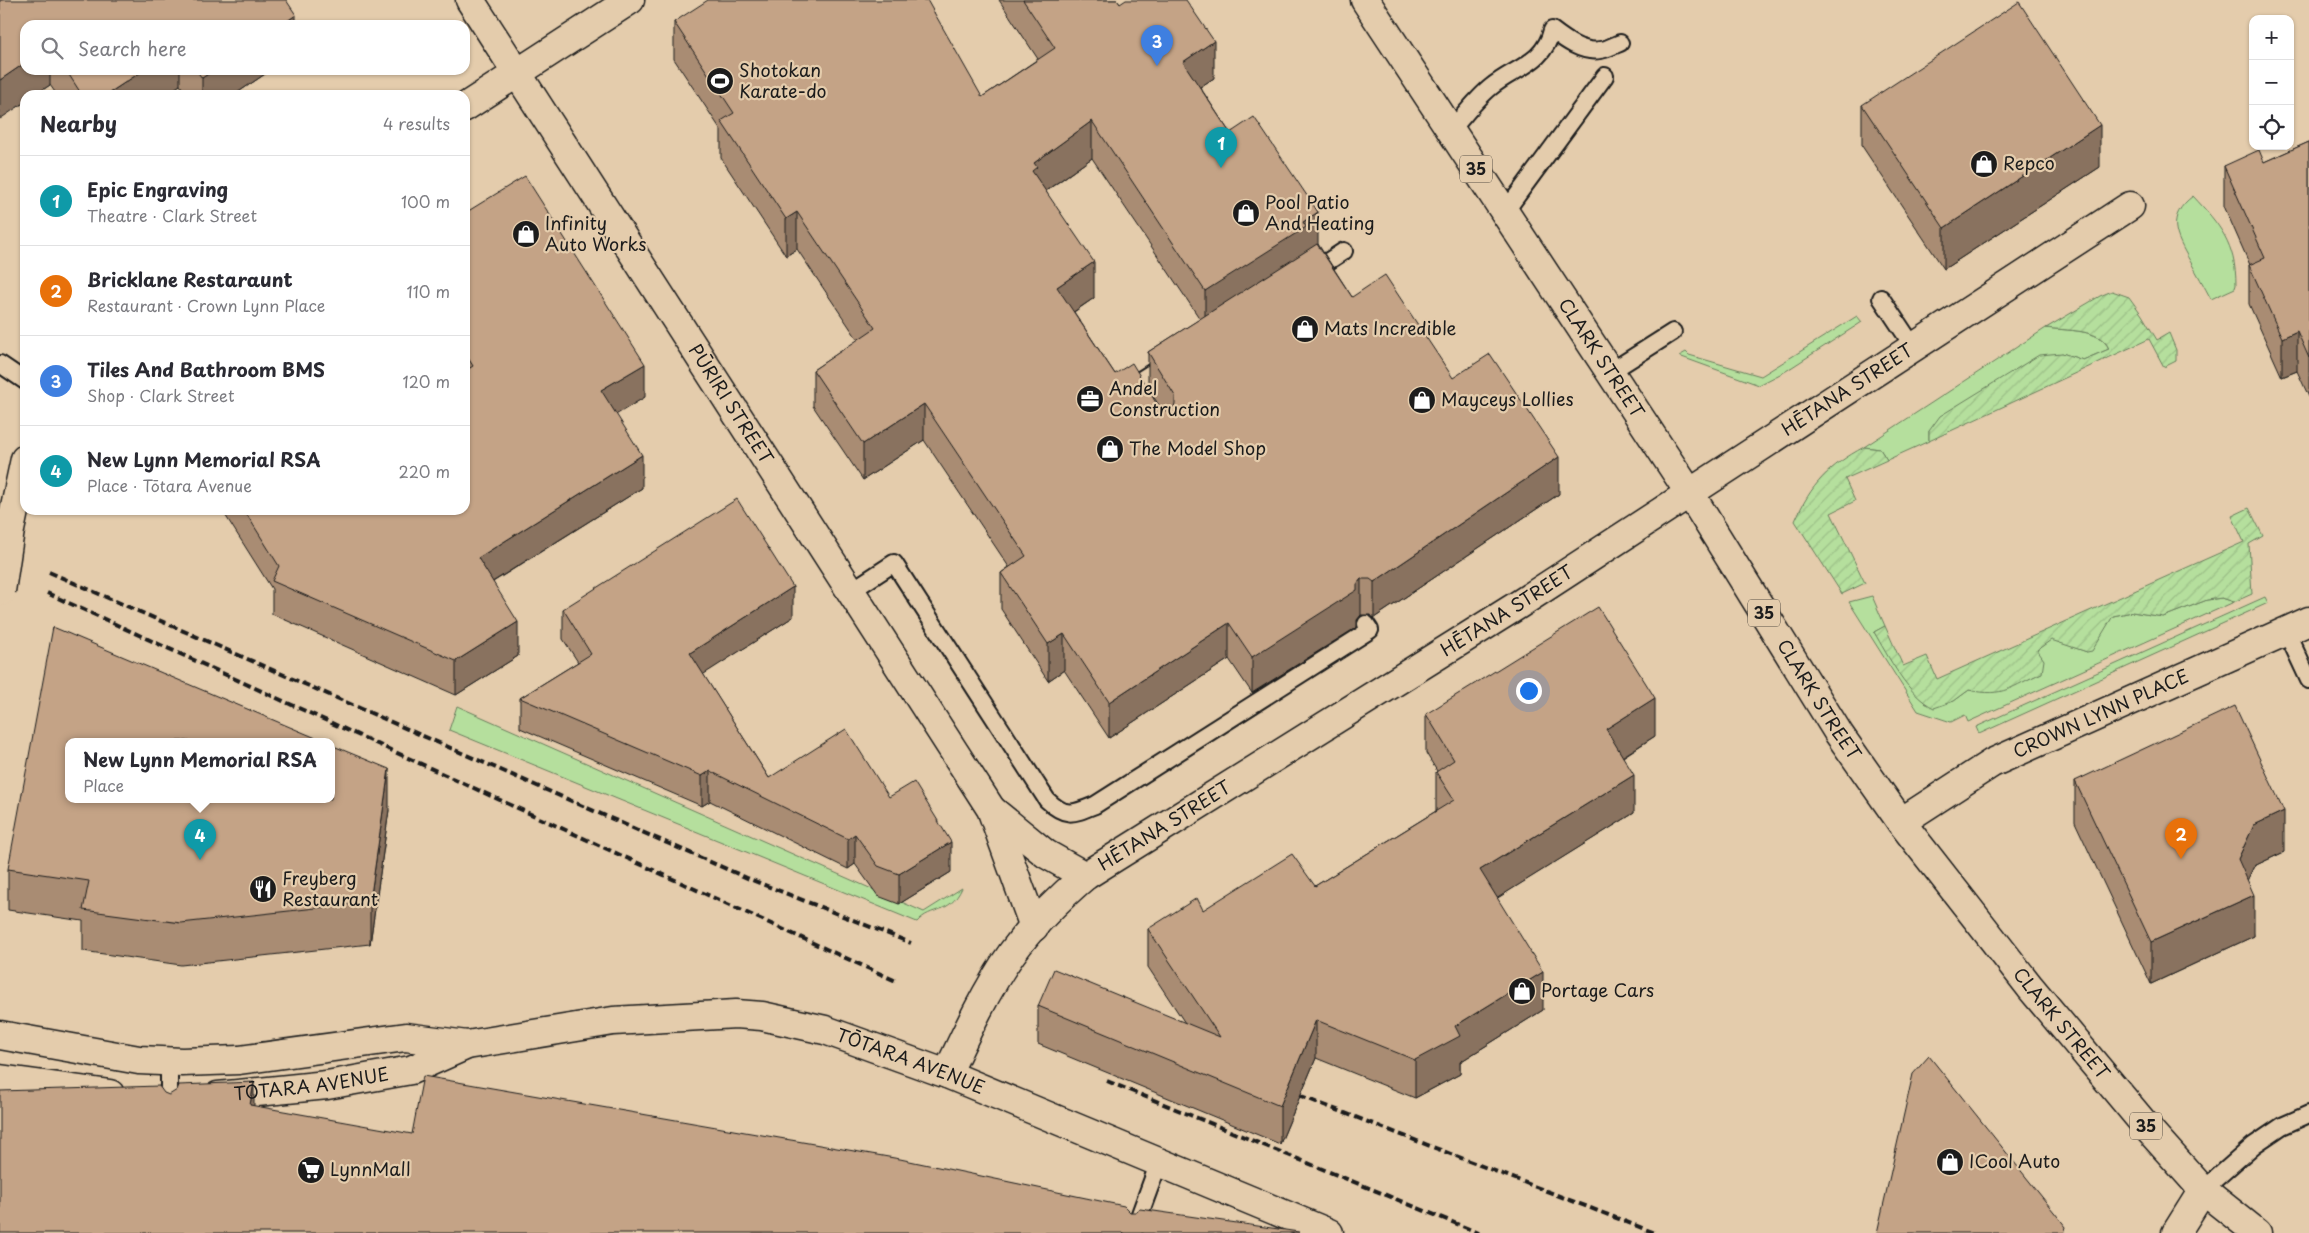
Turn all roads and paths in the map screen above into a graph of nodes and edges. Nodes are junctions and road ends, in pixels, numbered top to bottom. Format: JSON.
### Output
{"nodes":[{"id":1,"x":470,"y":0,"type":"edge"},
{"id":2,"x":630,"y":0,"type":"edge"},
{"id":3,"x":1365,"y":0,"type":"edge"},
{"id":4,"x":1620,"y":43,"type":"dead end"},
{"id":5,"x":519,"y":73,"type":"junction"},
{"id":6,"x":1605,"y":76,"type":"dead end"},
{"id":7,"x":470,"y":104,"type":"edge"},
{"id":8,"x":1451,"y":130,"type":"junction"},
{"id":9,"x":2130,"y":206,"type":"dead end"},
{"id":10,"x":1504,"y":212,"type":"junction"},
{"id":11,"x":1344,"y":251,"type":"dead end"},
{"id":12,"x":1293,"y":283,"type":"edge"},
{"id":13,"x":1881,"y":298,"type":"dead end"},
{"id":14,"x":1673,"y":332,"type":"dead end"},
{"id":15,"x":1913,"y":346,"type":"junction"},
{"id":16,"x":1184,"y":352,"type":"edge"},
{"id":17,"x":0,"y":364,"type":"edge"},
{"id":18,"x":1610,"y":372,"type":"junction"},
{"id":19,"x":20,"y":378,"type":"edge"},
{"id":20,"x":1148,"y":407,"type":"edge"},
{"id":21,"x":20,"y":483,"type":"edge"},
{"id":22,"x":1689,"y":492,"type":"junction"},
{"id":23,"x":1,"y":591,"type":"edge"},
{"id":24,"x":851,"y":591,"type":"junction"},
{"id":25,"x":0,"y":595,"type":"edge"},
{"id":26,"x":1366,"y":624,"type":"dead end"},
{"id":27,"x":2297,"y":626,"type":"edge"},
{"id":28,"x":2309,"y":680,"type":"edge"},
{"id":29,"x":991,"y":809,"type":"junction"},
{"id":30,"x":1901,"y":822,"type":"junction"},
{"id":31,"x":1085,"y":876,"type":"junction"},
{"id":32,"x":1034,"y":927,"type":"junction"},
{"id":33,"x":0,"y":1034,"type":"edge"},
{"id":34,"x":467,"y":1045,"type":"junction"},
{"id":35,"x":169,"y":1061,"type":"junction"},
{"id":36,"x":947,"y":1074,"type":"junction"},
{"id":37,"x":0,"y":1080,"type":"edge"},
{"id":38,"x":154,"y":1102,"type":"junction"},
{"id":39,"x":2304,"y":1117,"type":"edge"},
{"id":40,"x":1159,"y":1162,"type":"junction"},
{"id":41,"x":2203,"y":1190,"type":"junction"},
{"id":42,"x":1133,"y":1233,"type":"edge"},
{"id":43,"x":1329,"y":1233,"type":"edge"},
{"id":44,"x":2176,"y":1233,"type":"edge"},
{"id":45,"x":2228,"y":1233,"type":"edge"},
{"id":46,"x":2257,"y":1233,"type":"edge"}],
"edges":[{"from":1,"to":5,"type":"street","name":"PŪRIRI STREET"},
{"from":2,"to":5,"type":"street"},
{"from":3,"to":8,"type":"street","name":"CLARK STREET","number":"35"},
{"from":4,"to":8,"type":"lane"},
{"from":5,"to":7,"type":"street"},
{"from":5,"to":24,"type":"street","name":"PŪRIRI STREET"},
{"from":6,"to":10,"type":"lane"},
{"from":8,"to":10,"type":"street","name":"CLARK STREET","number":"35"},
{"from":9,"to":15,"type":"street","name":"HĒTANA STREET"},
{"from":10,"to":18,"type":"street","name":"CLARK STREET","number":"35"},
{"from":11,"to":12,"type":"lane"},
{"from":13,"to":15,"type":"lane"},
{"from":14,"to":18,"type":"lane"},
{"from":15,"to":22,"type":"street","name":"HĒTANA STREET"},
{"from":16,"to":20,"type":"lane"},
{"from":17,"to":19,"type":"lane"},
{"from":18,"to":22,"type":"street","name":"CLARK STREET","number":"35"},
{"from":21,"to":23,"type":"street","bridge":true},
{"from":22,"to":30,"type":"street","name":"CLARK STREET","number":"35"},
{"from":22,"to":31,"type":"street","name":"HĒTANA STREET"},
{"from":23,"to":25,"type":"street"},
{"from":24,"to":26,"type":"lane"},
{"from":24,"to":29,"type":"street","name":"PŪRIRI STREET"},
{"from":27,"to":28,"type":"lane"},
{"from":27,"to":30,"type":"street","name":"CROWN LYNN PLACE"},
{"from":29,"to":31,"type":"street","name":"PŪRIRI STREET"},
{"from":29,"to":32,"type":"street","name":"PŪRIRI STREET"},
{"from":30,"to":41,"type":"street","name":"CLARK STREET","number":"35"},
{"from":31,"to":32,"type":"street","name":"HĒTANA STREET"},
{"from":32,"to":36,"type":"street","name":"HĒTANA STREET"},
{"from":33,"to":35,"type":"street","name":"TŌTARA AVENUE"},
{"from":34,"to":35,"type":"street","name":"TŌTARA AVENUE"},
{"from":34,"to":36,"type":"street","name":"TŌTARA AVENUE"},
{"from":34,"to":38,"type":"street","name":"TŌTARA AVENUE"},
{"from":35,"to":38,"type":"lane"},
{"from":36,"to":40,"type":"street","name":"TŌTARA AVENUE"},
{"from":37,"to":38,"type":"street","name":"TŌTARA AVENUE"},
{"from":39,"to":41,"type":"lane"},
{"from":40,"to":42,"type":"lane"},
{"from":40,"to":43,"type":"street","name":"TŌTARA AVENUE"},
{"from":41,"to":44,"type":"street"},
{"from":41,"to":45,"type":"street","name":"CLARK STREET","number":"35"},
{"from":41,"to":46,"type":"street","name":"CLARK STREET","number":"35"}]}
